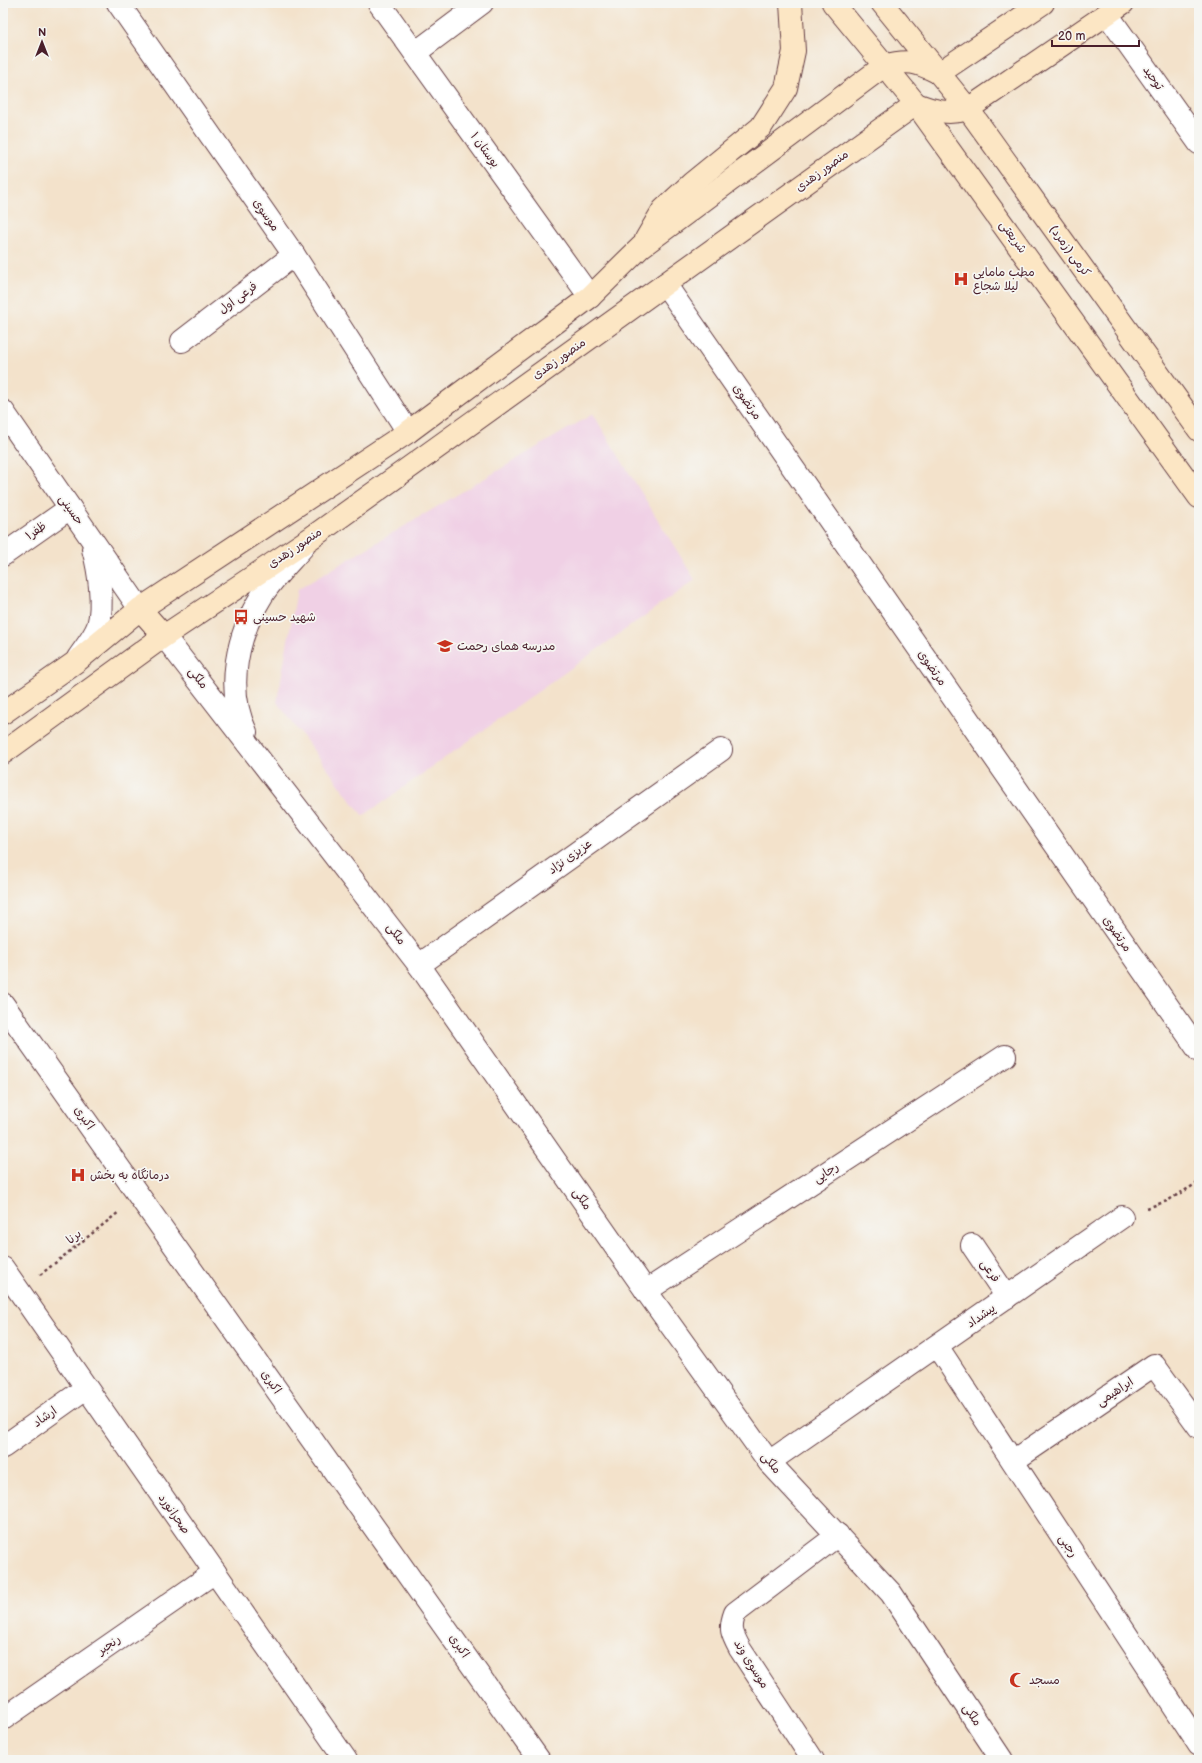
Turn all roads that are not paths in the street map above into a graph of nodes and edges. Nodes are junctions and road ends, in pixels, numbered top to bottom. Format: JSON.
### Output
{"nodes":[{"id":1,"x":118,"y":3,"type":"edge"},
{"id":2,"x":379,"y":3,"type":"edge"},
{"id":3,"x":482,"y":3,"type":"edge"},
{"id":4,"x":791,"y":3,"type":"edge"},
{"id":5,"x":833,"y":3,"type":"edge"},
{"id":6,"x":882,"y":3,"type":"edge"},
{"id":7,"x":1043,"y":3,"type":"edge"},
{"id":8,"x":1115,"y":8,"type":"edge"},
{"id":9,"x":415,"y":52,"type":"junction"},
{"id":10,"x":884,"y":66,"type":"junction"},
{"id":11,"x":938,"y":73,"type":"junction"},
{"id":12,"x":916,"y":104,"type":"junction"},
{"id":13,"x":968,"y":109,"type":"junction"},
{"id":14,"x":1199,"y":143,"type":"edge"},
{"id":15,"x":641,"y":247,"type":"junction"},
{"id":16,"x":294,"y":255,"type":"junction"},
{"id":17,"x":665,"y":284,"type":"junction"},
{"id":18,"x":590,"y":296,"type":"junction"},
{"id":19,"x":182,"y":340,"type":"dead end"},
{"id":20,"x":5,"y":419,"type":"edge"},
{"id":21,"x":1199,"y":430,"type":"edge"},
{"id":22,"x":408,"y":432,"type":"junction"},
{"id":23,"x":1199,"y":497,"type":"edge"},
{"id":24,"x":70,"y":508,"type":"junction"},
{"id":25,"x":88,"y":535,"type":"junction"},
{"id":26,"x":311,"y":538,"type":"junction"},
{"id":27,"x":3,"y":555,"type":"edge"},
{"id":28,"x":140,"y":609,"type":"junction"},
{"id":29,"x":164,"y":636,"type":"junction"},
{"id":30,"x":77,"y":661,"type":"junction"},
{"id":31,"x":3,"y":713,"type":"edge"},
{"id":32,"x":721,"y":750,"type":"dead end"},
{"id":33,"x":3,"y":753,"type":"edge"},
{"id":34,"x":257,"y":753,"type":"junction"},
{"id":35,"x":419,"y":965,"type":"junction"},
{"id":36,"x":3,"y":1004,"type":"edge"},
{"id":37,"x":1199,"y":1051,"type":"edge"},
{"id":38,"x":1005,"y":1056,"type":"dead end"},
{"id":39,"x":1122,"y":1218,"type":"road end"},
{"id":40,"x":972,"y":1244,"type":"dead end"},
{"id":41,"x":3,"y":1268,"type":"edge"},
{"id":42,"x":646,"y":1291,"type":"junction"},
{"id":43,"x":1008,"y":1297,"type":"junction"},
{"id":44,"x":937,"y":1346,"type":"junction"},
{"id":45,"x":86,"y":1388,"type":"junction"},
{"id":46,"x":1199,"y":1427,"type":"edge"},
{"id":47,"x":3,"y":1447,"type":"edge"},
{"id":48,"x":769,"y":1462,"type":"junction"},
{"id":49,"x":1013,"y":1462,"type":"junction"},
{"id":50,"x":838,"y":1535,"type":"junction"},
{"id":51,"x":215,"y":1572,"type":"junction"},
{"id":52,"x":3,"y":1719,"type":"edge"},
{"id":53,"x":1199,"y":1745,"type":"edge"},
{"id":54,"x":346,"y":1760,"type":"edge"},
{"id":55,"x":540,"y":1760,"type":"edge"},
{"id":56,"x":813,"y":1760,"type":"edge"},
{"id":57,"x":1002,"y":1760,"type":"edge"}],
"edges":[{"from":1,"to":16,"type":"street","name":"موسوی"},
{"from":2,"to":9,"type":"street","name":"بوستان ۱"},
{"from":3,"to":9,"type":"street"},
{"from":4,"to":15,"type":"main road"},
{"from":5,"to":10,"type":"main road","name":"شریعتی"},
{"from":6,"to":11,"type":"main road"},
{"from":7,"to":11,"type":"main road"},
{"from":8,"to":13,"type":"main road"},
{"from":8,"to":14,"type":"street","name":"توحید"},
{"from":9,"to":18,"type":"street","name":"بوستان ۱"},
{"from":10,"to":11,"type":"main road"},
{"from":10,"to":12,"type":"main road","name":"شریعتی"},
{"from":10,"to":15,"type":"main road"},
{"from":11,"to":13,"type":"main road","name":"کرمی (زمرد)"},
{"from":12,"to":13,"type":"main road"},
{"from":12,"to":17,"type":"main road","name":"منصور زهدی"},
{"from":12,"to":23,"type":"main road","name":"شریعتی"},
{"from":13,"to":21,"type":"main road","name":"کرمی (زمرد)"},
{"from":15,"to":18,"type":"main road"},
{"from":16,"to":19,"type":"street","name":"فرعی اول"},
{"from":16,"to":22,"type":"street","name":"موسوی"},
{"from":17,"to":26,"type":"main road","name":"منصور زهدی"},
{"from":17,"to":37,"type":"street","name":"مرتضوی"},
{"from":18,"to":22,"type":"main road"},
{"from":20,"to":24,"type":"street","name":"حسینی"},
{"from":22,"to":28,"type":"main road"},
{"from":24,"to":25,"type":"street","name":"حسینی"},
{"from":24,"to":27,"type":"street","name":"ظفر۱"},
{"from":25,"to":28,"type":"street","name":"حسینی"},
{"from":25,"to":30,"type":"street"},
{"from":26,"to":29,"type":"main road","name":"منصور زهدی"},
{"from":26,"to":34,"type":"street"},
{"from":28,"to":29,"type":"main road"},
{"from":28,"to":30,"type":"main road"},
{"from":29,"to":33,"type":"main road","name":"منصور زهدی"},
{"from":29,"to":34,"type":"street","name":"ملکی"},
{"from":30,"to":31,"type":"main road"},
{"from":32,"to":35,"type":"street","name":"عزیزی نژاد"},
{"from":34,"to":35,"type":"street","name":"ملکی"},
{"from":35,"to":42,"type":"street","name":"ملکی"},
{"from":36,"to":55,"type":"street","name":"اکبری"},
{"from":38,"to":42,"type":"street","name":"رجایی"},
{"from":39,"to":43,"type":"street","name":"پیشداد"},
{"from":40,"to":43,"type":"street","name":"فرعی"},
{"from":41,"to":45,"type":"street","name":"صحرانورد"},
{"from":42,"to":48,"type":"street","name":"ملکی"},
{"from":43,"to":44,"type":"street","name":"پیشداد"},
{"from":44,"to":48,"type":"street","name":"پیشداد"},
{"from":44,"to":49,"type":"street","name":"رجبی"},
{"from":45,"to":47,"type":"street","name":"ارشاد"},
{"from":45,"to":51,"type":"street","name":"صحرانورد"},
{"from":46,"to":49,"type":"street","name":"ابراهیمی"},
{"from":48,"to":50,"type":"street","name":"ملکی"},
{"from":49,"to":53,"type":"street","name":"رجبی"},
{"from":50,"to":56,"type":"street","name":"موسوی وند"},
{"from":50,"to":57,"type":"street","name":"ملکی"},
{"from":51,"to":52,"type":"street","name":"رنجبر"},
{"from":51,"to":54,"type":"street","name":"صحرانورد"}]}
